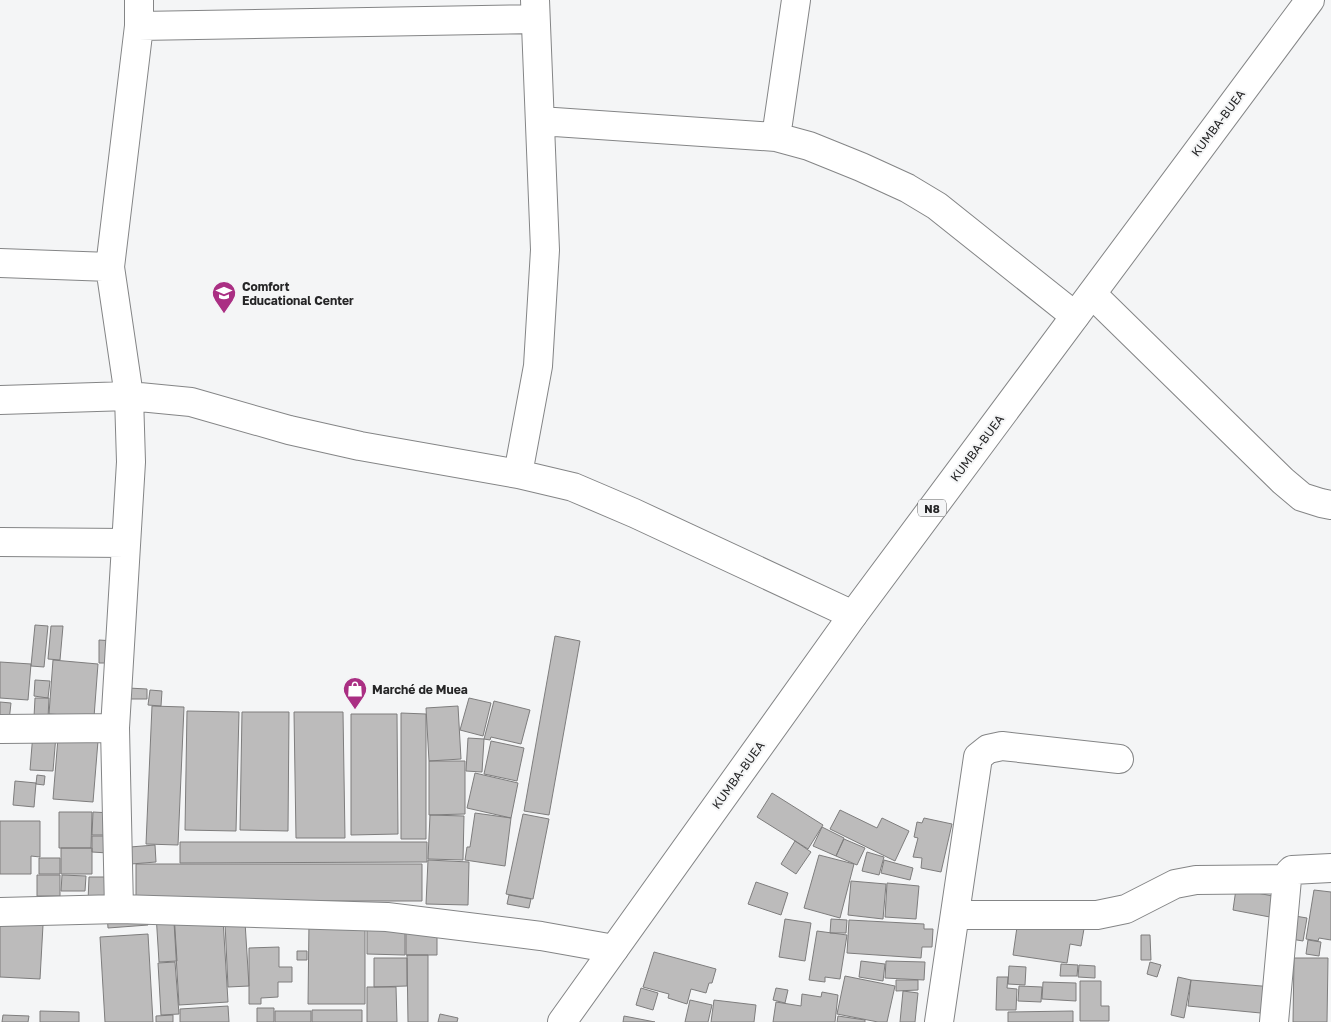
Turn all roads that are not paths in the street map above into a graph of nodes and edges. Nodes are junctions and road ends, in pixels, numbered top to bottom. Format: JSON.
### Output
{"nodes":[{"id":1,"x":796,"y":0,"type":"edge"},
{"id":2,"x":1310,"y":0,"type":"edge"},
{"id":3,"x":535,"y":9,"type":"edge"},
{"id":4,"x":139,"y":13,"type":"edge"},
{"id":5,"x":540,"y":121,"type":"junction"},
{"id":6,"x":776,"y":137,"type":"junction"},
{"id":7,"x":0,"y":263,"type":"edge"},
{"id":8,"x":110,"y":267,"type":"junction"},
{"id":9,"x":1092,"y":294,"type":"junction"},
{"id":10,"x":1075,"y":316,"type":"junction"},
{"id":11,"x":129,"y":396,"type":"junction"},
{"id":12,"x":0,"y":400,"type":"edge"},
{"id":13,"x":518,"y":474,"type":"junction"},
{"id":14,"x":1331,"y":505,"type":"edge"},
{"id":15,"x":0,"y":542,"type":"edge"},
{"id":16,"x":126,"y":543,"type":"junction"},
{"id":17,"x":853,"y":615,"type":"junction"},
{"id":18,"x":115,"y":728,"type":"junction"},
{"id":19,"x":0,"y":729,"type":"edge"},
{"id":20,"x":1119,"y":759,"type":"dead end"},
{"id":21,"x":1331,"y":868,"type":"edge"},
{"id":22,"x":1287,"y":879,"type":"junction"},
{"id":23,"x":119,"y":910,"type":"junction"},
{"id":24,"x":0,"y":912,"type":"edge"},
{"id":25,"x":955,"y":916,"type":"junction"},
{"id":26,"x":614,"y":949,"type":"junction"},
{"id":27,"x":562,"y":1022,"type":"edge"},
{"id":28,"x":939,"y":1022,"type":"edge"},
{"id":29,"x":1274,"y":1022,"type":"edge"}],
"edges":[{"from":1,"to":6,"type":"main road"},
{"from":2,"to":9,"type":"main road","name":"KUMBA-BUEA","number":"N8"},
{"from":3,"to":4,"type":"main road"},
{"from":3,"to":5,"type":"main road"},
{"from":4,"to":8,"type":"main road"},
{"from":5,"to":6,"type":"main road"},
{"from":5,"to":13,"type":"main road"},
{"from":6,"to":10,"type":"main road"},
{"from":7,"to":8,"type":"main road"},
{"from":8,"to":11,"type":"main road"},
{"from":9,"to":10,"type":"main road","name":"KUMBA-BUEA","number":"N8"},
{"from":9,"to":14,"type":"main road"},
{"from":10,"to":17,"type":"main road","name":"KUMBA-BUEA","number":"N8"},
{"from":11,"to":12,"type":"main road"},
{"from":11,"to":13,"type":"main road"},
{"from":11,"to":16,"type":"main road"},
{"from":13,"to":17,"type":"main road"},
{"from":15,"to":16,"type":"main road"},
{"from":16,"to":18,"type":"main road"},
{"from":17,"to":26,"type":"main road","name":"KUMBA-BUEA","number":"N8"},
{"from":18,"to":19,"type":"main road"},
{"from":18,"to":23,"type":"main road"},
{"from":20,"to":25,"type":"main road"},
{"from":21,"to":22,"type":"main road"},
{"from":22,"to":25,"type":"main road"},
{"from":22,"to":29,"type":"main road"},
{"from":23,"to":24,"type":"main road"},
{"from":23,"to":26,"type":"main road"},
{"from":25,"to":28,"type":"main road"},
{"from":26,"to":27,"type":"main road","name":"KUMBA-BUEA","number":"N8"}]}
